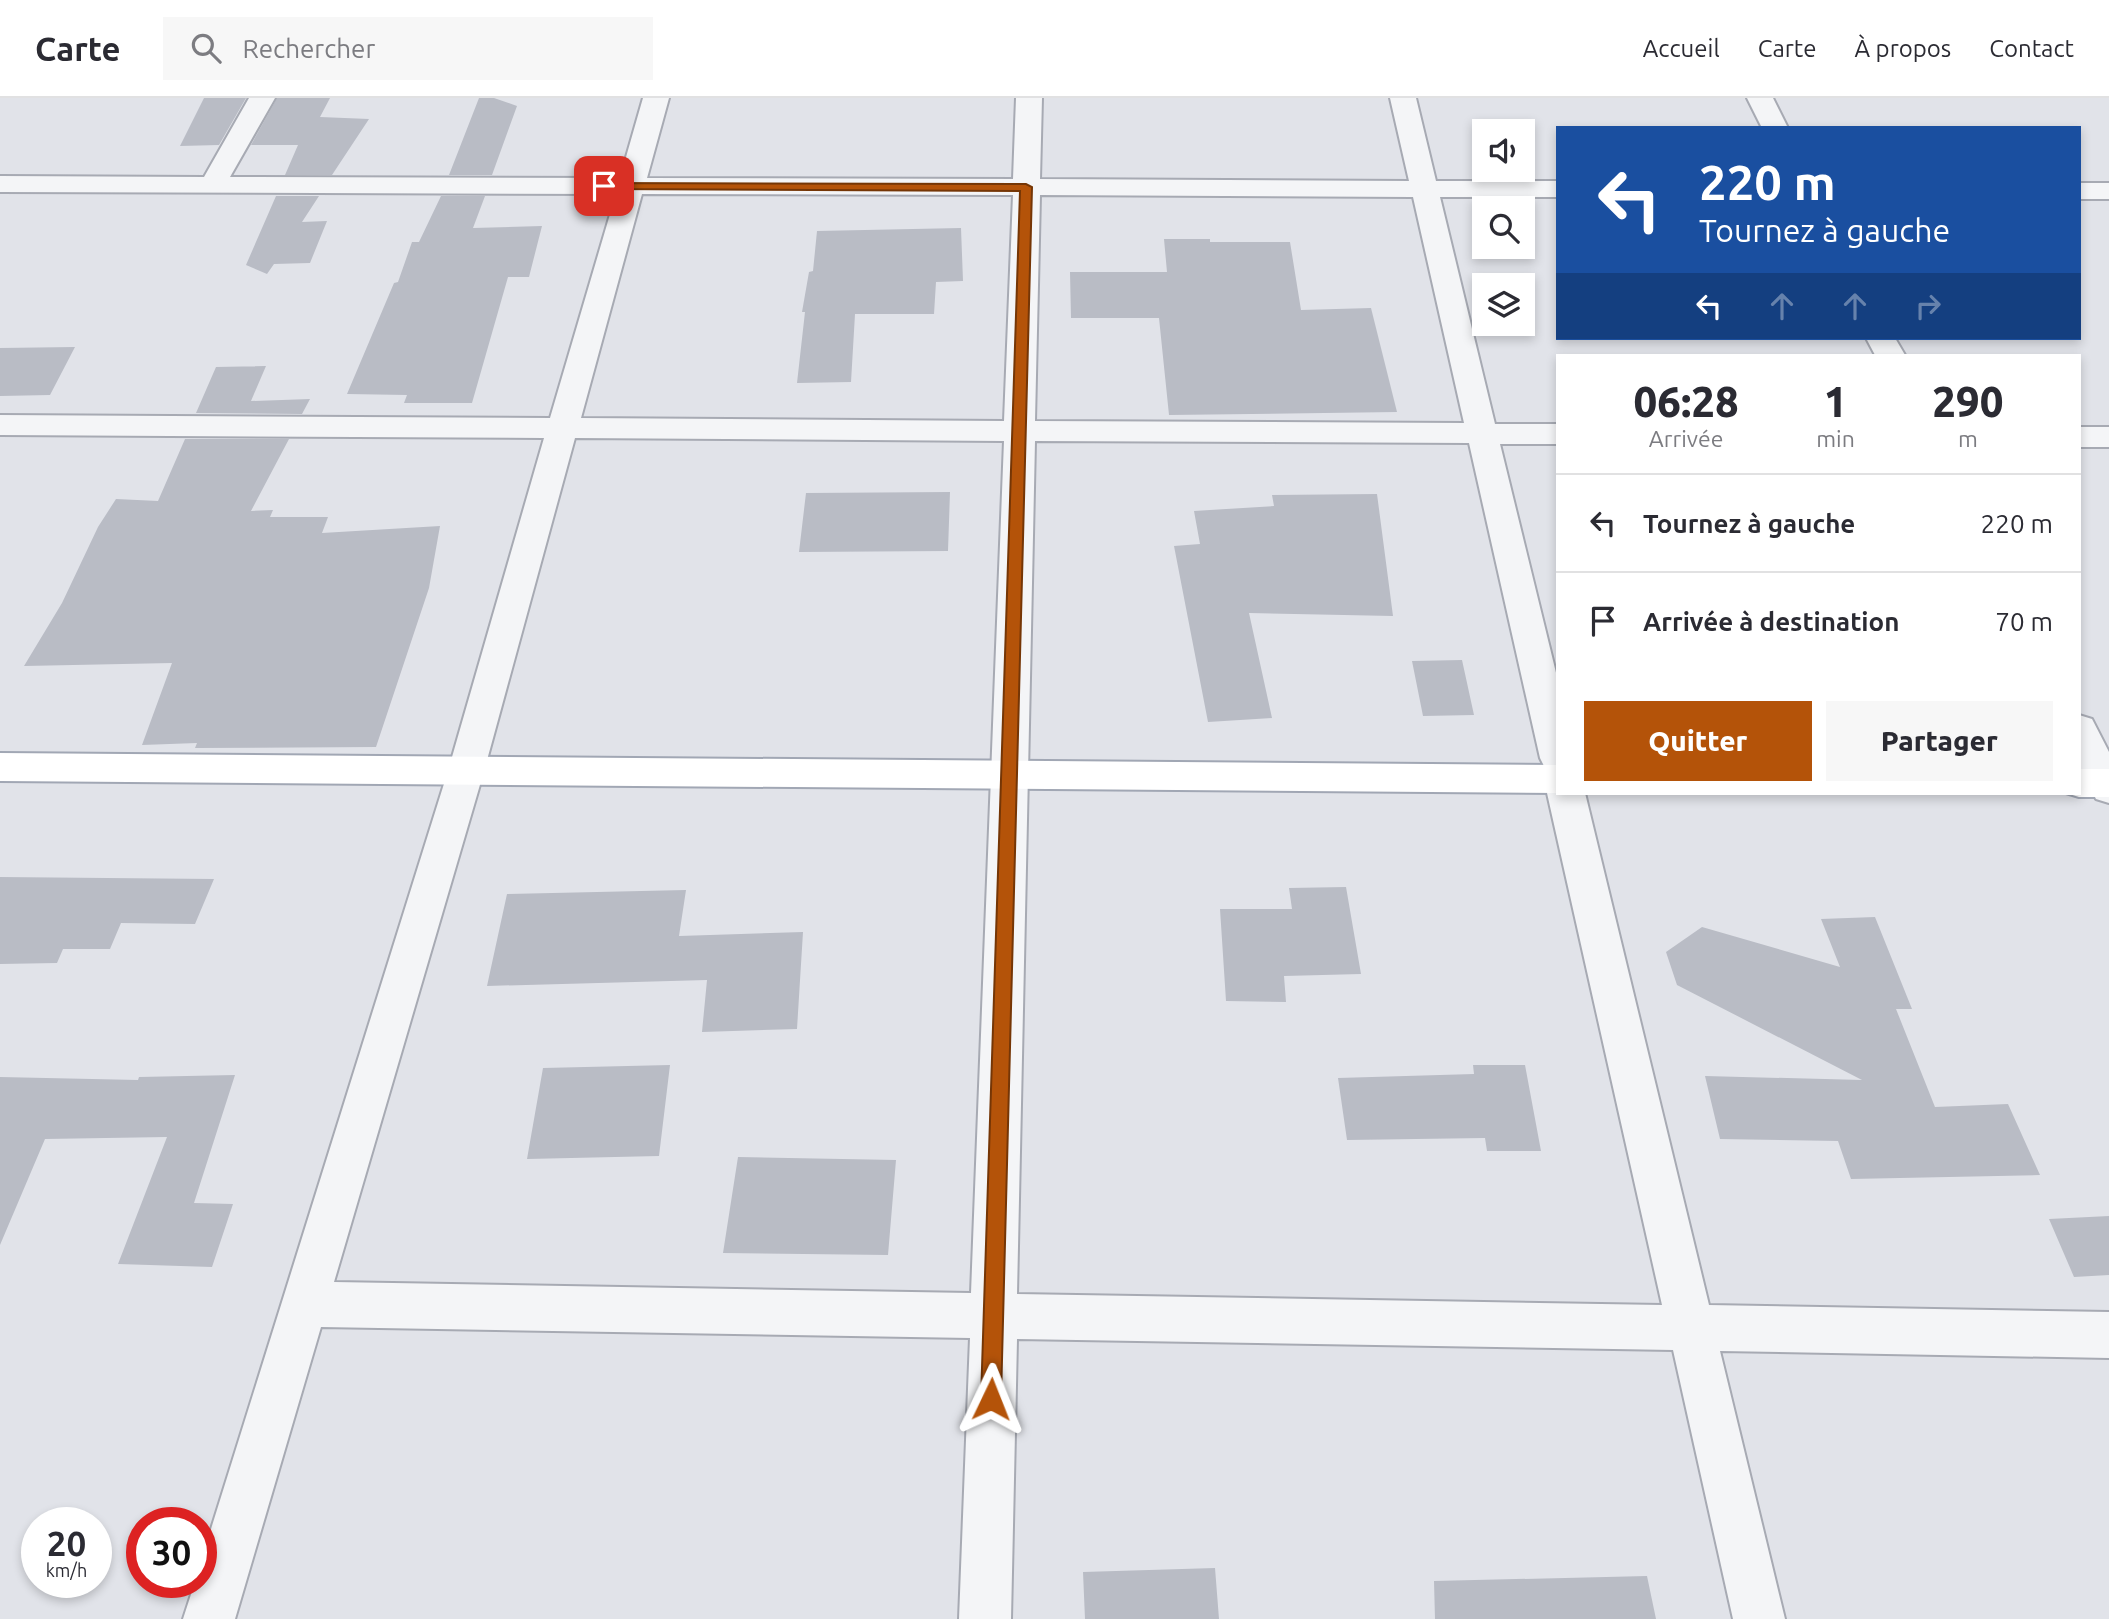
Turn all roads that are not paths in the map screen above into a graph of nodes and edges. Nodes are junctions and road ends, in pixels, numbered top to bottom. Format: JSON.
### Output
{"nodes":[{"id":1,"x":262,"y":98,"type":"edge"},
{"id":2,"x":656,"y":98,"type":"edge"},
{"id":3,"x":1028,"y":98,"type":"edge"},
{"id":4,"x":1403,"y":98,"type":"edge"},
{"id":5,"x":1760,"y":98,"type":"edge"},
{"id":6,"x":1774,"y":126,"type":"edge"},
{"id":7,"x":0,"y":184,"type":"edge"},
{"id":8,"x":213,"y":184,"type":"junction"},
{"id":9,"x":631,"y":186,"type":"junction"},
{"id":10,"x":1026,"y":187,"type":"junction"},
{"id":11,"x":1424,"y":189,"type":"junction"},
{"id":12,"x":1556,"y":189,"type":"edge"},
{"id":13,"x":2081,"y":191,"type":"edge"},
{"id":14,"x":2109,"y":191,"type":"edge"},
{"id":15,"x":0,"y":425,"type":"edge"},
{"id":16,"x":563,"y":428,"type":"junction"},
{"id":17,"x":1019,"y":431,"type":"junction"},
{"id":18,"x":1481,"y":434,"type":"junction"},
{"id":19,"x":1556,"y":434,"type":"edge"},
{"id":20,"x":2081,"y":437,"type":"edge"},
{"id":21,"x":2109,"y":438,"type":"edge"},
{"id":22,"x":2081,"y":734,"type":"edge"},
{"id":23,"x":1556,"y":750,"type":"edge"},
{"id":24,"x":0,"y":767,"type":"edge"},
{"id":25,"x":466,"y":771,"type":"junction"},
{"id":26,"x":1009,"y":775,"type":"junction"},
{"id":27,"x":1556,"y":779,"type":"edge"},
{"id":28,"x":2101,"y":784,"type":"edge"},
{"id":29,"x":1566,"y":795,"type":"edge"},
{"id":30,"x":304,"y":1304,"type":"junction"},
{"id":31,"x":994,"y":1316,"type":"junction"},
{"id":32,"x":1691,"y":1328,"type":"junction"},
{"id":33,"x":2109,"y":1335,"type":"edge"},
{"id":34,"x":209,"y":1619,"type":"edge"},
{"id":35,"x":985,"y":1619,"type":"edge"},
{"id":36,"x":1759,"y":1619,"type":"edge"}],
"edges":[{"from":1,"to":8,"type":"street"},
{"from":2,"to":9,"type":"street"},
{"from":3,"to":10,"type":"street"},
{"from":4,"to":11,"type":"street"},
{"from":5,"to":6,"type":"street"},
{"from":7,"to":8,"type":"street"},
{"from":8,"to":9,"type":"street"},
{"from":9,"to":10,"type":"street"},
{"from":9,"to":16,"type":"street"},
{"from":10,"to":11,"type":"street"},
{"from":10,"to":17,"type":"street"},
{"from":11,"to":12,"type":"street"},
{"from":11,"to":18,"type":"street"},
{"from":13,"to":14,"type":"street"},
{"from":15,"to":16,"type":"street"},
{"from":16,"to":17,"type":"street"},
{"from":16,"to":25,"type":"street"},
{"from":17,"to":18,"type":"street"},
{"from":17,"to":26,"type":"street"},
{"from":18,"to":19,"type":"street"},
{"from":18,"to":23,"type":"street"},
{"from":20,"to":21,"type":"street"},
{"from":22,"to":28,"type":"street"},
{"from":24,"to":25,"type":"main road"},
{"from":25,"to":26,"type":"main road"},
{"from":25,"to":30,"type":"street"},
{"from":26,"to":27,"type":"main road"},
{"from":26,"to":31,"type":"street"},
{"from":29,"to":32,"type":"street"},
{"from":30,"to":31,"type":"street"},
{"from":30,"to":34,"type":"street"},
{"from":31,"to":32,"type":"street"},
{"from":31,"to":35,"type":"street"},
{"from":32,"to":33,"type":"street"},
{"from":32,"to":36,"type":"street"}]}
